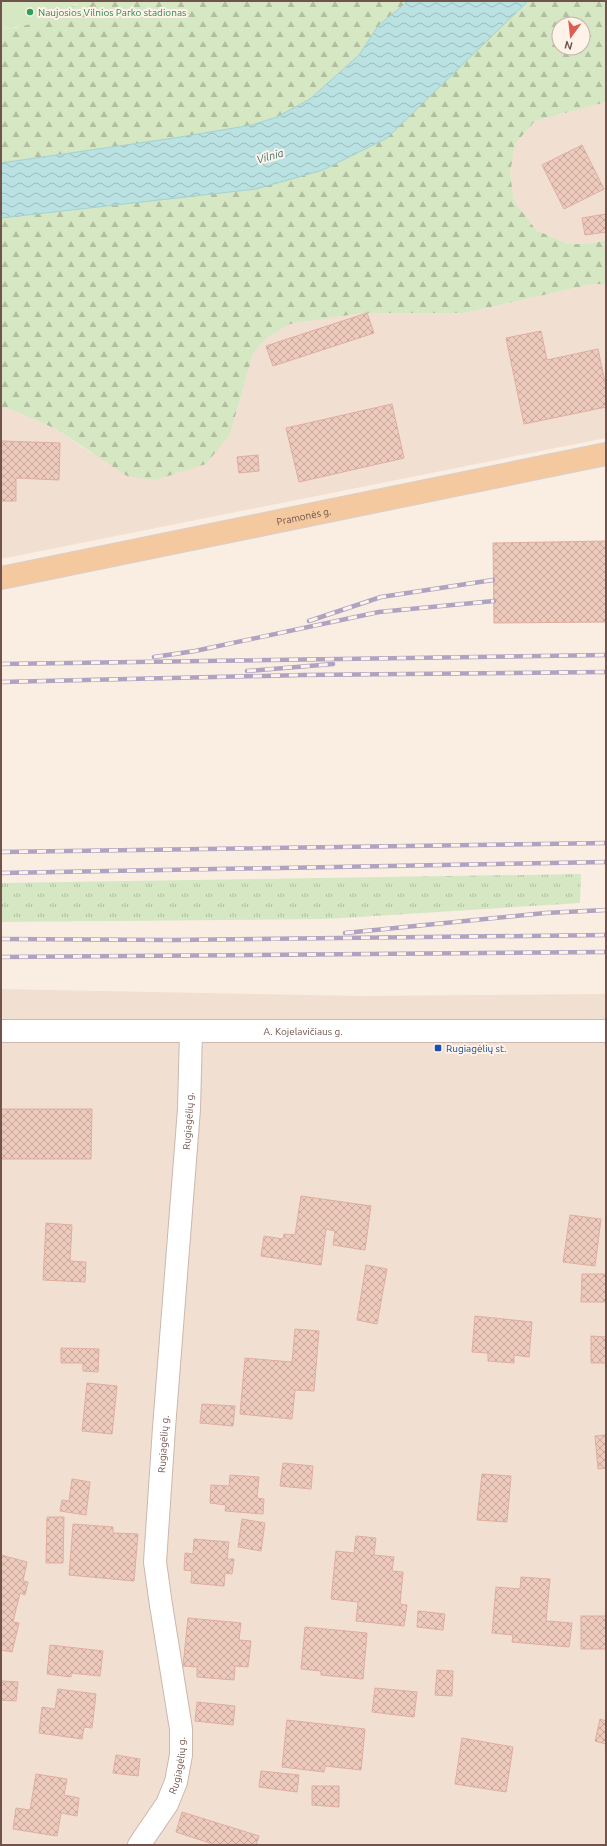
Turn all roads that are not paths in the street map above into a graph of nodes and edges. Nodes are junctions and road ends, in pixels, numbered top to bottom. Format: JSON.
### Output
{"nodes":[{"id":1,"x":606,"y":454,"type":"edge"},
{"id":2,"x":1,"y":578,"type":"edge"},
{"id":3,"x":1,"y":1031,"type":"edge"},
{"id":4,"x":191,"y":1031,"type":"junction"},
{"id":5,"x":606,"y":1031,"type":"edge"},
{"id":6,"x":139,"y":1845,"type":"edge"}],
"edges":[{"from":1,"to":2,"type":"main road","name":"Pramonės g."},
{"from":3,"to":4,"type":"street","name":"A. Kojelavičiaus g."},
{"from":4,"to":5,"type":"street","name":"A. Kojelavičiaus g."},
{"from":4,"to":6,"type":"street","name":"Rugiagėlių g."}]}
